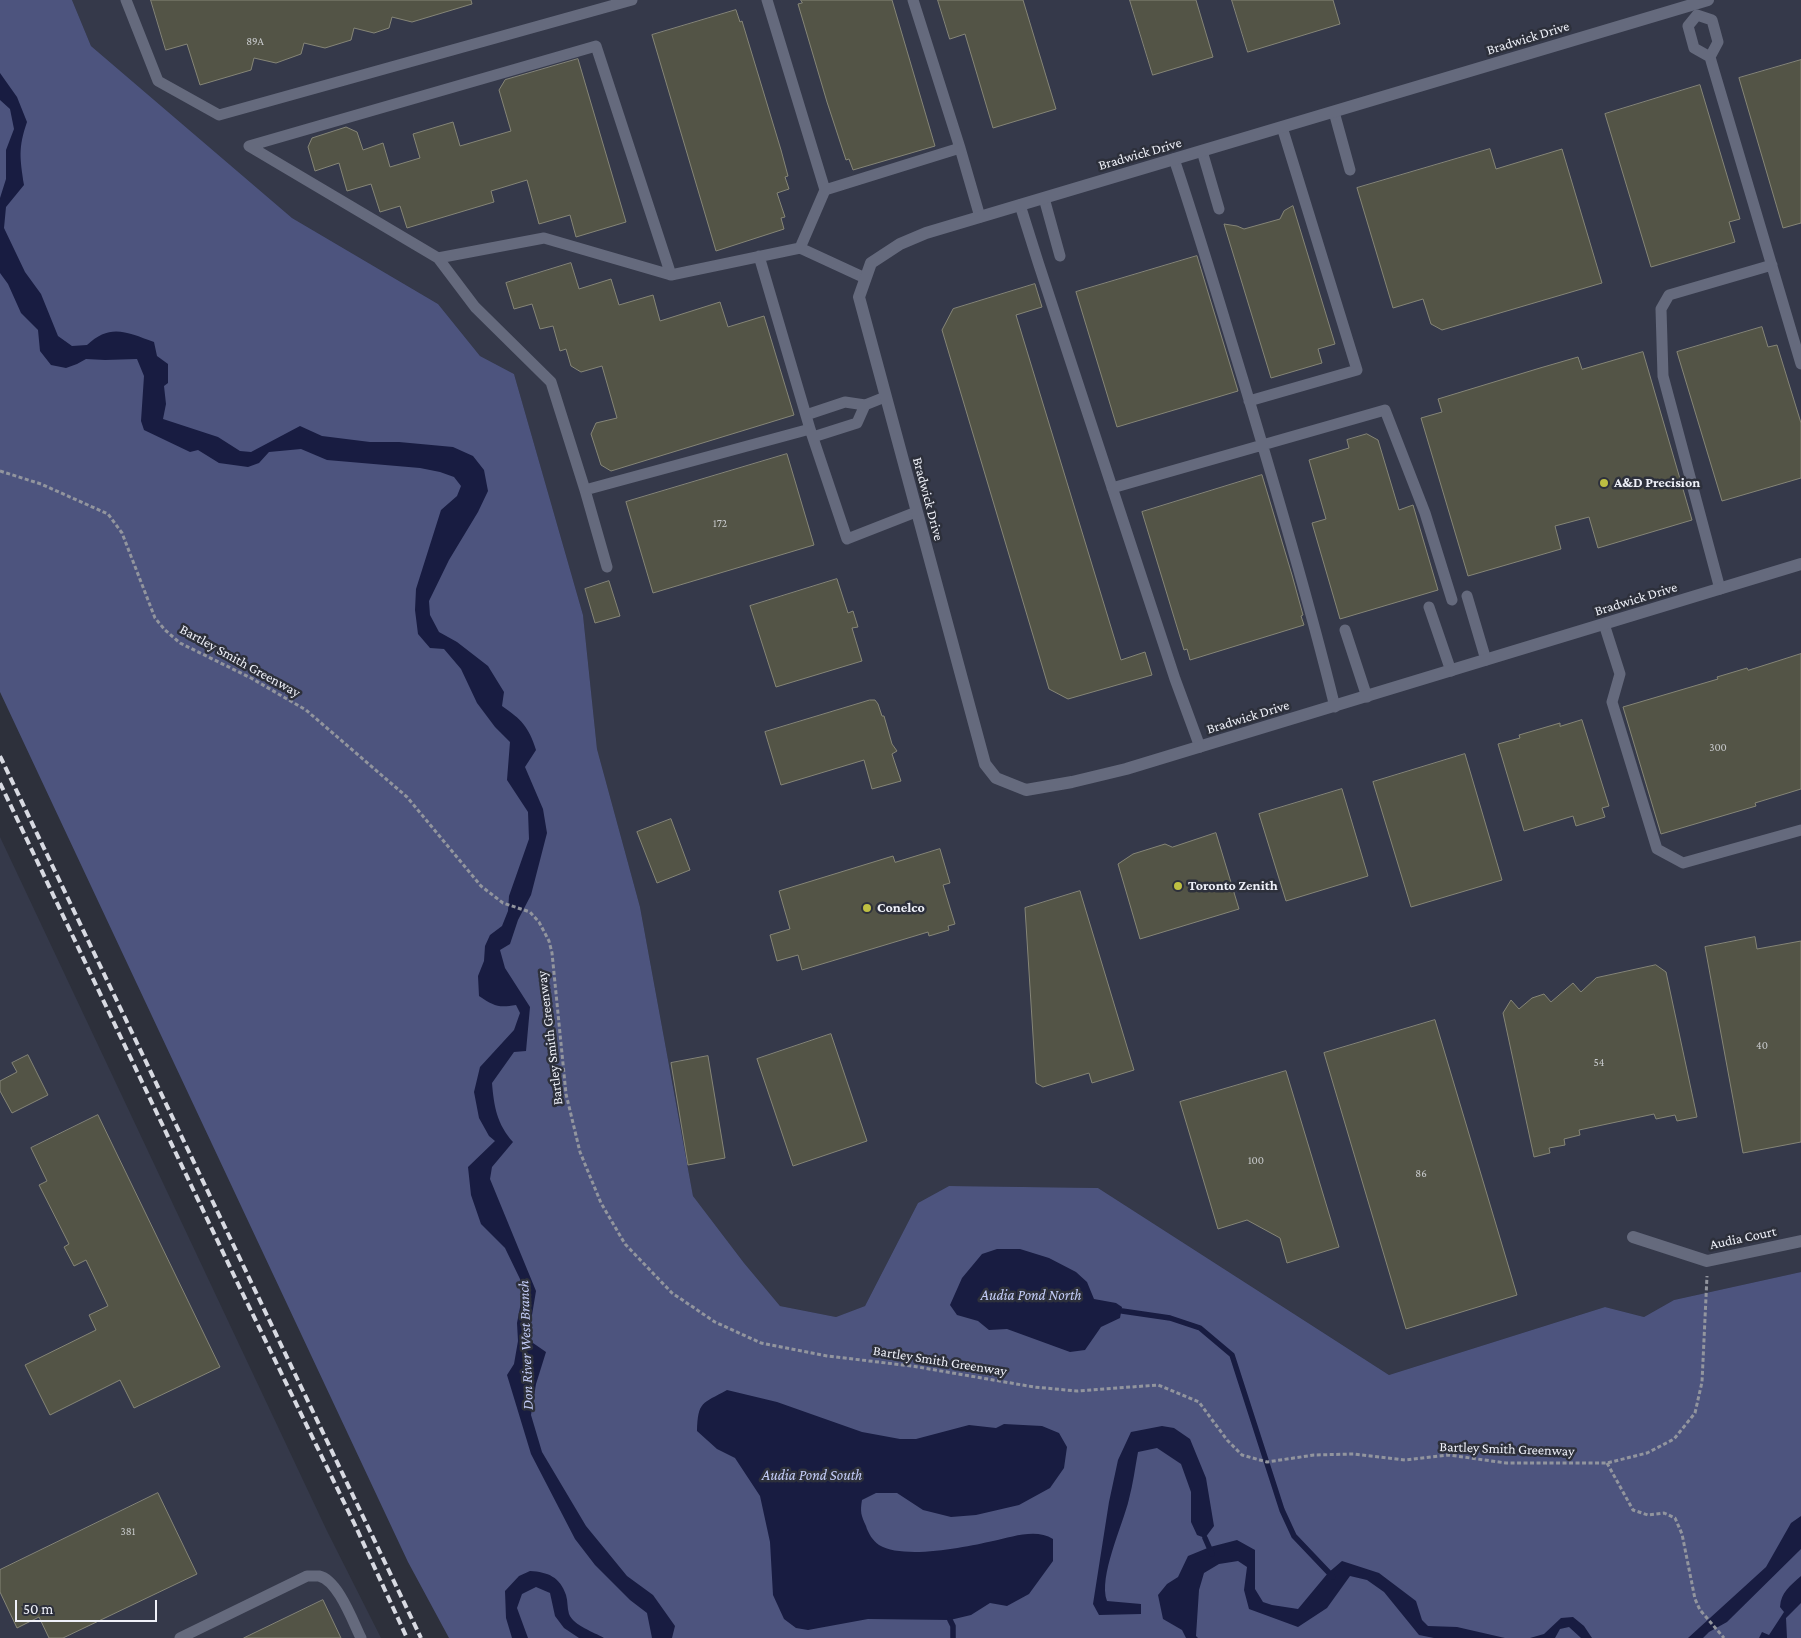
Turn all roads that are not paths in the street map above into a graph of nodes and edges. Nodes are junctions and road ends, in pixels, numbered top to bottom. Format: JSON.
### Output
{"nodes":[{"id":1,"x":126,"y":0,"type":"edge"},
{"id":2,"x":632,"y":0,"type":"edge"},
{"id":3,"x":767,"y":0,"type":"edge"},
{"id":4,"x":913,"y":0,"type":"edge"},
{"id":5,"x":1708,"y":0,"type":"edge"},
{"id":6,"x":1696,"y":10,"type":"junction"},
{"id":7,"x":1710,"y":57,"type":"junction"},
{"id":8,"x":1334,"y":112,"type":"junction"},
{"id":9,"x":1282,"y":127,"type":"junction"},
{"id":10,"x":960,"y":148,"type":"junction"},
{"id":11,"x":1202,"y":151,"type":"junction"},
{"id":12,"x":1174,"y":159,"type":"junction"},
{"id":13,"x":1350,"y":170,"type":"dead end"},
{"id":14,"x":825,"y":190,"type":"junction"},
{"id":15,"x":1044,"y":198,"type":"junction"},
{"id":16,"x":1020,"y":205,"type":"junction"},
{"id":17,"x":1219,"y":209,"type":"dead end"},
{"id":18,"x":980,"y":217,"type":"junction"},
{"id":19,"x":800,"y":248,"type":"junction"},
{"id":20,"x":759,"y":256,"type":"junction"},
{"id":21,"x":1060,"y":256,"type":"dead end"},
{"id":22,"x":438,"y":258,"type":"junction"},
{"id":23,"x":1772,"y":265,"type":"junction"},
{"id":24,"x":671,"y":275,"type":"junction"},
{"id":25,"x":865,"y":278,"type":"junction"},
{"id":26,"x":1801,"y":364,"type":"edge"},
{"id":27,"x":885,"y":397,"type":"junction"},
{"id":28,"x":1249,"y":401,"type":"junction"},
{"id":29,"x":864,"y":405,"type":"junction"},
{"id":30,"x":806,"y":415,"type":"junction"},
{"id":31,"x":811,"y":433,"type":"junction"},
{"id":32,"x":1263,"y":445,"type":"junction"},
{"id":33,"x":1112,"y":488,"type":"junction"},
{"id":34,"x":585,"y":490,"type":"junction"},
{"id":35,"x":916,"y":512,"type":"junction"},
{"id":36,"x":1801,"y":564,"type":"edge"},
{"id":37,"x":607,"y":568,"type":"dead end"},
{"id":38,"x":1720,"y":589,"type":"junction"},
{"id":39,"x":1467,"y":596,"type":"dead end"},
{"id":40,"x":1452,"y":600,"type":"dead end"},
{"id":41,"x":1429,"y":607,"type":"dead end"},
{"id":42,"x":1604,"y":624,"type":"junction"},
{"id":43,"x":1345,"y":630,"type":"dead end"},
{"id":44,"x":1486,"y":660,"type":"junction"},
{"id":45,"x":1451,"y":671,"type":"junction"},
{"id":46,"x":1366,"y":697,"type":"junction"},
{"id":47,"x":1335,"y":707,"type":"junction"},
{"id":48,"x":1200,"y":747,"type":"junction"},
{"id":49,"x":1801,"y":830,"type":"edge"},
{"id":50,"x":1634,"y":1237,"type":"dead end"},
{"id":51,"x":1801,"y":1241,"type":"edge"},
{"id":52,"x":180,"y":1638,"type":"edge"},
{"id":53,"x":361,"y":1638,"type":"edge"}],
"edges":[{"from":1,"to":2,"type":"lane"},
{"from":3,"to":14,"type":"lane"},
{"from":4,"to":10,"type":"lane"},
{"from":5,"to":6,"type":"street","name":"Bradwick Drive"},
{"from":6,"to":7,"type":"lane"},
{"from":6,"to":7,"type":"lane"},
{"from":6,"to":8,"type":"street","name":"Bradwick Drive"},
{"from":7,"to":23,"type":"lane"},
{"from":8,"to":9,"type":"street","name":"Bradwick Drive"},
{"from":8,"to":13,"type":"lane"},
{"from":9,"to":11,"type":"street","name":"Bradwick Drive"},
{"from":9,"to":28,"type":"lane"},
{"from":10,"to":14,"type":"lane"},
{"from":10,"to":18,"type":"lane"},
{"from":11,"to":12,"type":"street","name":"Bradwick Drive"},
{"from":11,"to":17,"type":"lane"},
{"from":12,"to":15,"type":"street","name":"Bradwick Drive"},
{"from":12,"to":28,"type":"lane"},
{"from":14,"to":19,"type":"lane"},
{"from":15,"to":16,"type":"street","name":"Bradwick Drive"},
{"from":15,"to":21,"type":"lane"},
{"from":16,"to":18,"type":"street","name":"Bradwick Drive"},
{"from":16,"to":33,"type":"lane"},
{"from":18,"to":25,"type":"street","name":"Bradwick Drive"},
{"from":19,"to":20,"type":"lane"},
{"from":19,"to":25,"type":"lane"},
{"from":20,"to":24,"type":"lane"},
{"from":20,"to":30,"type":"lane"},
{"from":22,"to":24,"type":"lane"},
{"from":22,"to":24,"type":"lane"},
{"from":22,"to":34,"type":"lane"},
{"from":23,"to":26,"type":"lane"},
{"from":23,"to":38,"type":"lane"},
{"from":25,"to":27,"type":"street","name":"Bradwick Drive"},
{"from":27,"to":29,"type":"lane"},
{"from":27,"to":35,"type":"street","name":"Bradwick Drive"},
{"from":28,"to":32,"type":"lane"},
{"from":29,"to":30,"type":"lane"},
{"from":29,"to":31,"type":"lane"},
{"from":30,"to":31,"type":"lane"},
{"from":31,"to":34,"type":"lane"},
{"from":31,"to":35,"type":"lane"},
{"from":32,"to":33,"type":"lane"},
{"from":32,"to":40,"type":"lane"},
{"from":32,"to":47,"type":"lane"},
{"from":33,"to":48,"type":"lane"},
{"from":34,"to":37,"type":"lane"},
{"from":35,"to":48,"type":"street","name":"Bradwick Drive"},
{"from":36,"to":38,"type":"street","name":"Bradwick Drive"},
{"from":38,"to":42,"type":"street","name":"Bradwick Drive"},
{"from":39,"to":44,"type":"lane"},
{"from":41,"to":45,"type":"lane"},
{"from":42,"to":44,"type":"street","name":"Bradwick Drive"},
{"from":42,"to":49,"type":"lane"},
{"from":43,"to":46,"type":"lane"},
{"from":44,"to":45,"type":"street","name":"Bradwick Drive"},
{"from":45,"to":46,"type":"street","name":"Bradwick Drive"},
{"from":46,"to":47,"type":"street","name":"Bradwick Drive"},
{"from":47,"to":48,"type":"street","name":"Bradwick Drive"},
{"from":50,"to":51,"type":"street","name":"Audia Court"},
{"from":52,"to":53,"type":"lane"}]}
